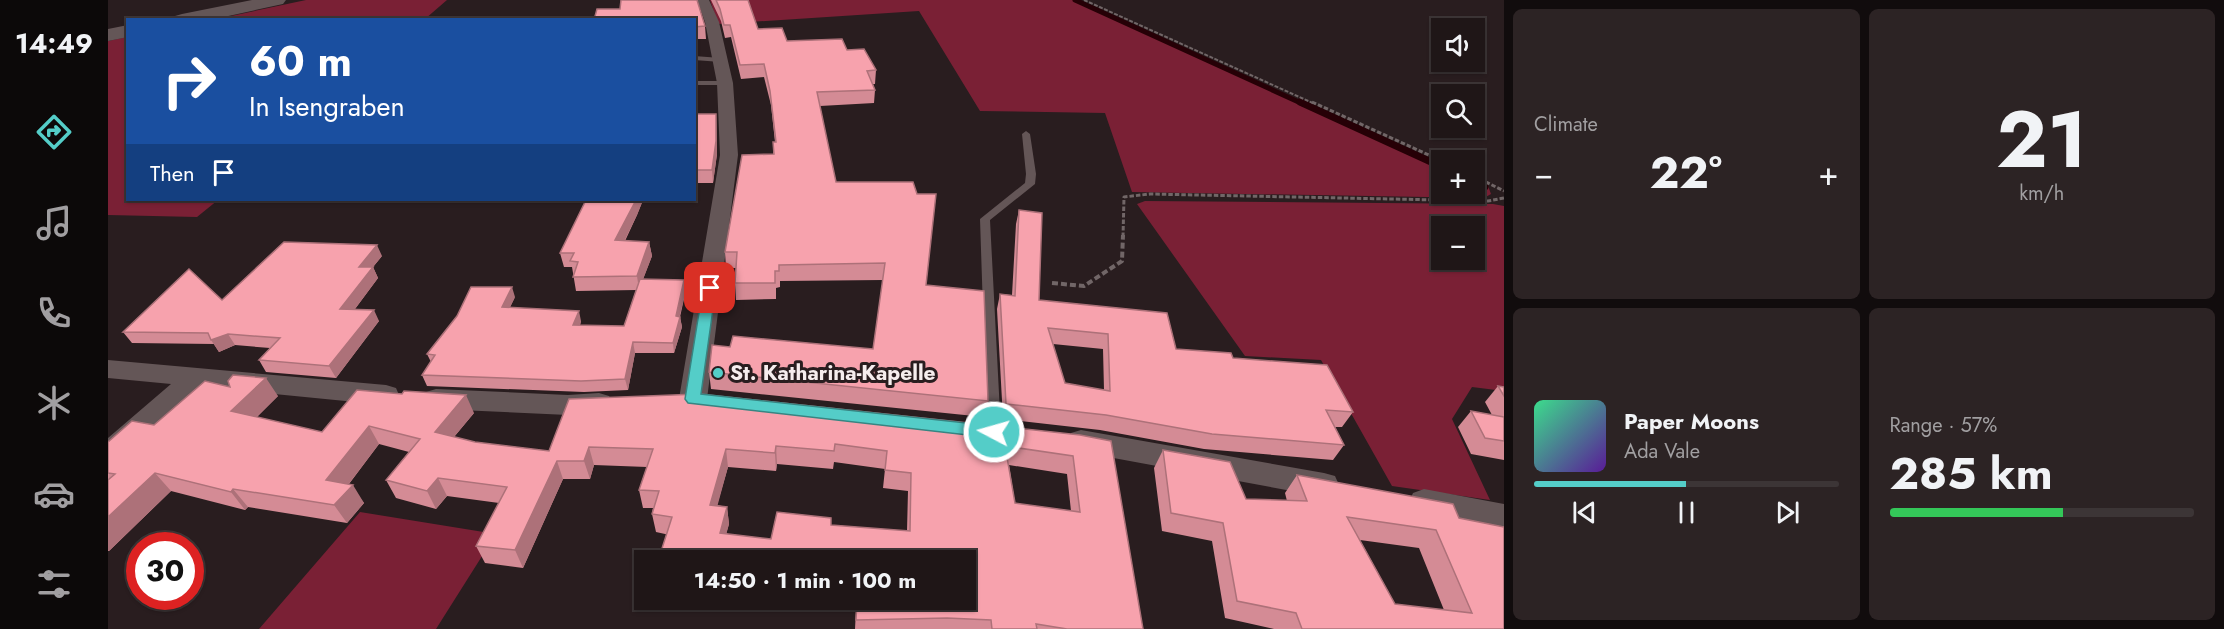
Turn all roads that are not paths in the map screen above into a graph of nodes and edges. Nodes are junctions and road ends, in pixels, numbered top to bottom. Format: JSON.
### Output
{"nodes":[{"id":1,"x":277,"y":0,"type":"edge"},
{"id":2,"x":703,"y":0,"type":"edge"},
{"id":3,"x":192,"y":18,"type":"edge"},
{"id":4,"x":126,"y":31,"type":"edge"},
{"id":5,"x":108,"y":35,"type":"edge"},
{"id":6,"x":696,"y":58,"type":"edge"},
{"id":7,"x":721,"y":60,"type":"junction"},
{"id":8,"x":696,"y":83,"type":"edge"},
{"id":9,"x":726,"y":83,"type":"junction"},
{"id":10,"x":1026,"y":134,"type":"dead end"},
{"id":11,"x":108,"y":369,"type":"edge"},
{"id":12,"x":195,"y":378,"type":"junction"},
{"id":13,"x":693,"y":400,"type":"edge"},
{"id":14,"x":625,"y":402,"type":"edge"},
{"id":15,"x":994,"y":432,"type":"edge"},
{"id":16,"x":1051,"y":437,"type":"edge"},
{"id":17,"x":108,"y":455,"type":"edge"},
{"id":18,"x":1345,"y":488,"type":"edge"},
{"id":19,"x":1404,"y":499,"type":"edge"},
{"id":20,"x":1504,"y":517,"type":"edge"}],
"edges":[{"from":1,"to":3,"type":"main road"},
{"from":2,"to":7,"type":"street"},
{"from":4,"to":5,"type":"main road"},
{"from":6,"to":7,"type":"lane"},
{"from":7,"to":9,"type":"street"},
{"from":8,"to":9,"type":"lane"},
{"from":9,"to":13,"type":"street"},
{"from":10,"to":15,"type":"lane"},
{"from":11,"to":12,"type":"street"},
{"from":12,"to":14,"type":"street"},
{"from":12,"to":17,"type":"street"},
{"from":16,"to":18,"type":"street"},
{"from":19,"to":20,"type":"street"}]}
